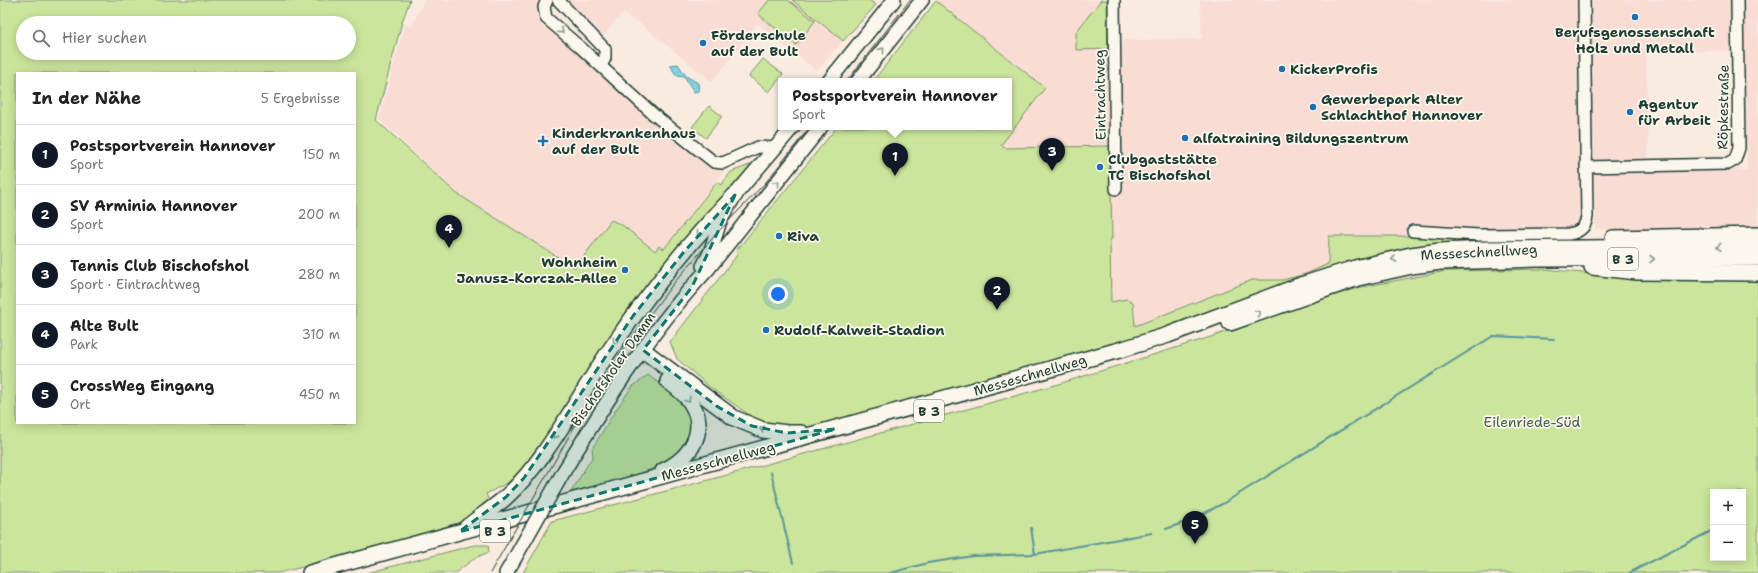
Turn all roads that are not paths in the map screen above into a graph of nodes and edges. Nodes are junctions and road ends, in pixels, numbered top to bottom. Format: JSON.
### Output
{"nodes":[{"id":1,"x":547,"y":0,"type":"edge"},
{"id":2,"x":558,"y":0,"type":"edge"},
{"id":3,"x":894,"y":0,"type":"edge"},
{"id":4,"x":922,"y":0,"type":"edge"},
{"id":5,"x":1114,"y":0,"type":"edge"},
{"id":6,"x":1584,"y":0,"type":"edge"},
{"id":7,"x":1738,"y":0,"type":"edge"},
{"id":8,"x":601,"y":66,"type":"junction"},
{"id":9,"x":831,"y":78,"type":"edge"},
{"id":10,"x":860,"y":78,"type":"edge"},
{"id":11,"x":790,"y":130,"type":"edge"},
{"id":12,"x":819,"y":130,"type":"edge"},
{"id":13,"x":776,"y":148,"type":"junction"},
{"id":14,"x":793,"y":162,"type":"junction"},
{"id":15,"x":1586,"y":167,"type":"junction"},
{"id":16,"x":1116,"y":189,"type":"dead end"},
{"id":17,"x":735,"y":195,"type":"junction"},
{"id":18,"x":1413,"y":231,"type":"dead end"},
{"id":19,"x":1758,"y":235,"type":"edge"},
{"id":20,"x":1758,"y":246,"type":"edge"},
{"id":21,"x":1488,"y":254,"type":"junction"},
{"id":22,"x":1758,"y":258,"type":"edge"},
{"id":23,"x":1758,"y":273,"type":"edge"},
{"id":24,"x":692,"y":287,"type":"junction"},
{"id":25,"x":640,"y":354,"type":"junction"},
{"id":26,"x":836,"y":429,"type":"junction"},
{"id":27,"x":633,"y":484,"type":"junction"},
{"id":28,"x":459,"y":532,"type":"junction"},
{"id":29,"x":509,"y":568,"type":"edge"},
{"id":30,"x":310,"y":573,"type":"edge"},
{"id":31,"x":342,"y":573,"type":"edge"}],
"edges":[{"from":1,"to":8,"type":"street","one_way":true},
{"from":2,"to":8,"type":"street"},
{"from":3,"to":9,"type":"main road"},
{"from":10,"to":4,"type":"main road","one_way":true},
{"from":5,"to":16,"type":"street","name":"Eintrachtweg"},
{"from":6,"to":15,"type":"street"},
{"from":7,"to":15,"type":"street","name":"Röpkestraße"},
{"from":8,"to":13,"type":"street"},
{"from":11,"to":13,"type":"main road","name":"Bischofsholer Damm"},
{"from":12,"to":14,"type":"main road","name":"Bischofsholer Damm"},
{"from":13,"to":14,"type":"main road"},
{"from":13,"to":17,"type":"main road","name":"Bischofsholer Damm"},
{"from":24,"to":14,"type":"main road","name":"Bischofsholer Damm","one_way":true},
{"from":15,"to":18,"type":"street"},
{"from":17,"to":24,"type":"main road","name":"Bischofsholer Damm"},
{"from":17,"to":28,"type":"highway","one_way":true},
{"from":19,"to":21,"type":"highway"},
{"from":20,"to":21,"type":"highway","name":"Messeschnellweg","number":"B 3","one_way":true},
{"from":21,"to":22,"type":"highway","name":"Messeschnellweg","number":"B 3","one_way":true},
{"from":21,"to":23,"type":"highway"},
{"from":21,"to":26,"type":"highway","name":"Messeschnellweg","number":"B 3","one_way":true},
{"from":31,"to":21,"type":"highway","name":"Messeschnellweg","number":"B 3","one_way":true},
{"from":24,"to":25,"type":"main road","name":"Bischofsholer Damm"},
{"from":26,"to":25,"type":"highway","one_way":true},
{"from":25,"to":27,"type":"highway","one_way":true},
{"from":25,"to":29,"type":"main road","name":"Bischofsholer Damm","bridge":true},
{"from":26,"to":27,"type":"highway","name":"Messeschnellweg","number":"B 3"},
{"from":27,"to":28,"type":"highway","name":"Messeschnellweg","number":"B 3"},
{"from":28,"to":30,"type":"highway","name":"Messeschnellweg","number":"B 3"}]}
